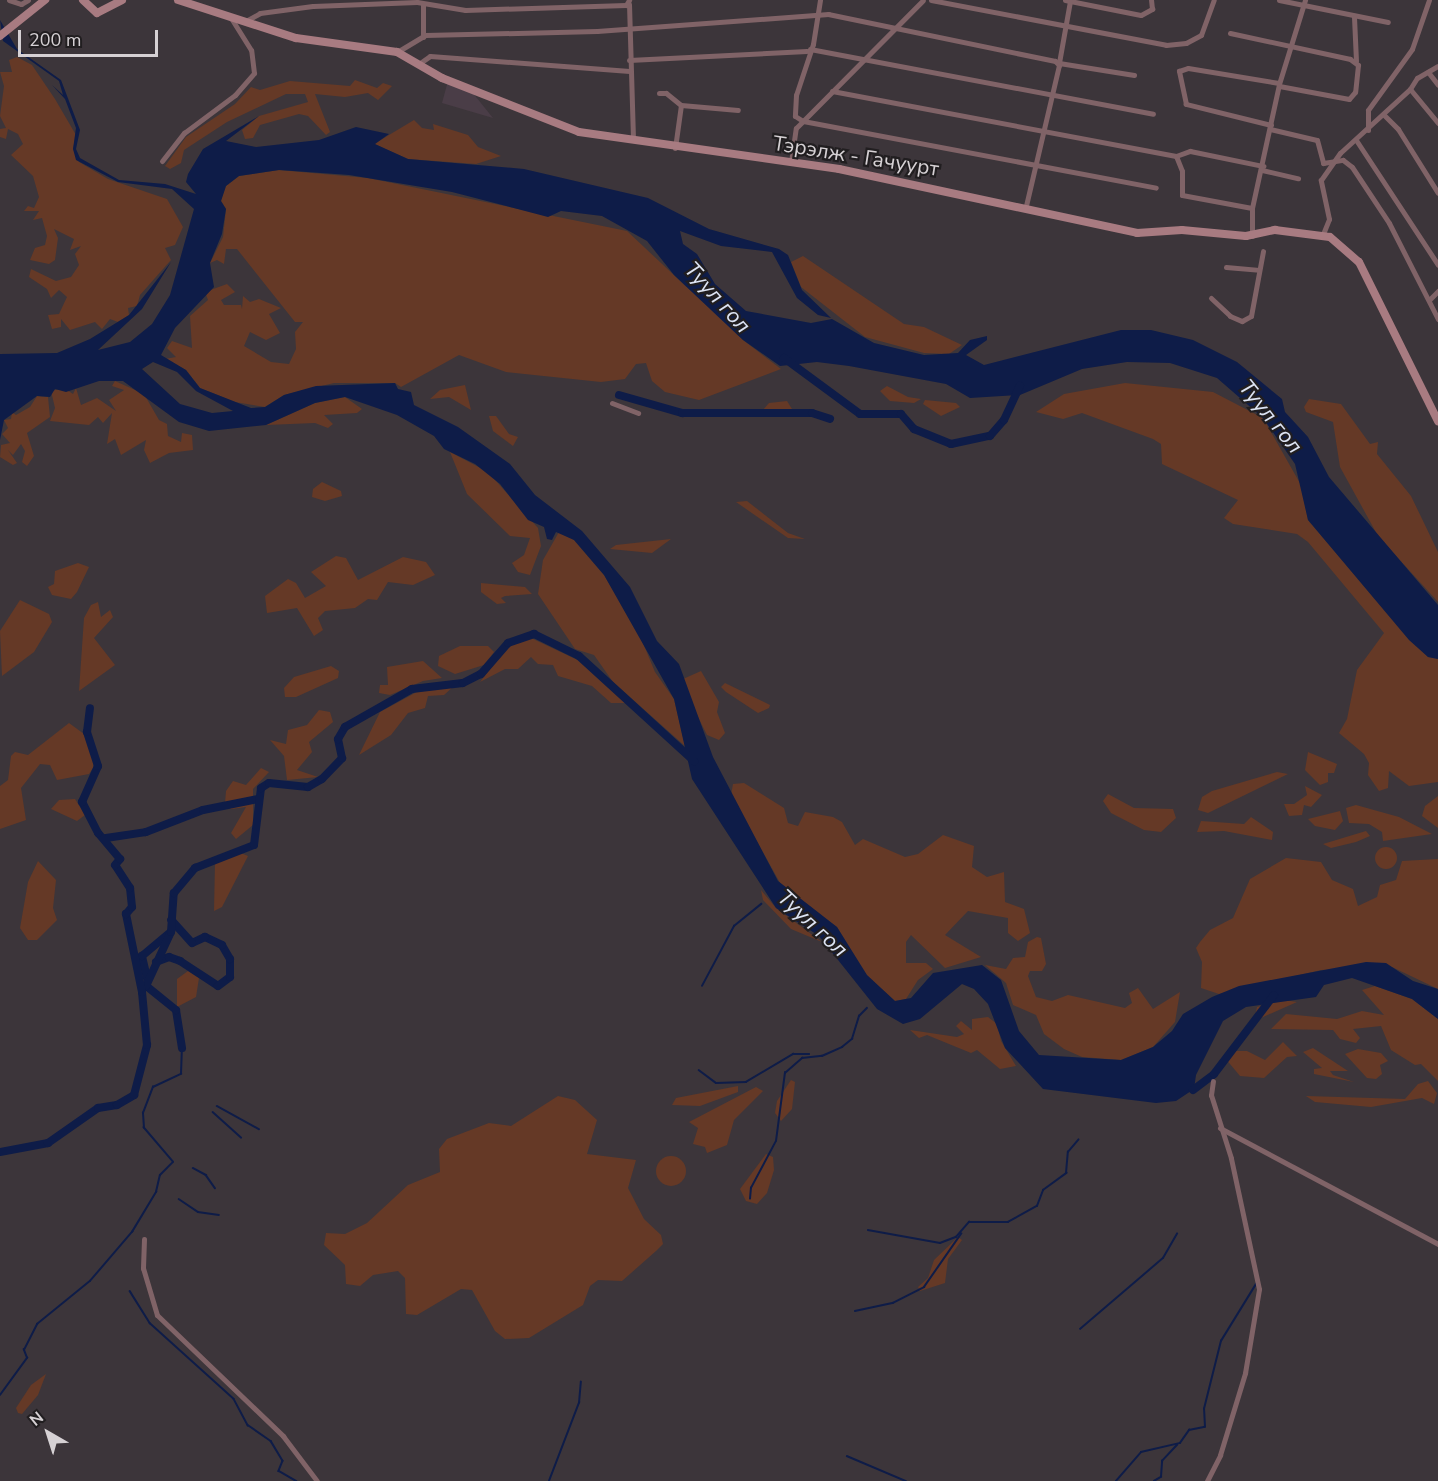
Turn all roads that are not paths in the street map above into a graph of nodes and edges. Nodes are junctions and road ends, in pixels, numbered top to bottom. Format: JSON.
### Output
{"nodes":[{"id":1,"x":9,"y":0,"type":"edge"},
{"id":2,"x":28,"y":0,"type":"edge"},
{"id":3,"x":45,"y":0,"type":"edge"},
{"id":4,"x":83,"y":0,"type":"edge"},
{"id":5,"x":122,"y":0,"type":"edge"},
{"id":6,"x":178,"y":0,"type":"edge"},
{"id":7,"x":205,"y":0,"type":"edge"},
{"id":8,"x":820,"y":0,"type":"edge"},
{"id":9,"x":923,"y":0,"type":"edge"},
{"id":10,"x":931,"y":0,"type":"edge"},
{"id":11,"x":1150,"y":0,"type":"edge"},
{"id":12,"x":1157,"y":0,"type":"edge"},
{"id":13,"x":1214,"y":0,"type":"edge"},
{"id":14,"x":1279,"y":0,"type":"edge"},
{"id":15,"x":1429,"y":0,"type":"edge"},
{"id":16,"x":1067,"y":1,"type":"edge"},
{"id":17,"x":421,"y":2,"type":"edge"},
{"id":18,"x":629,"y":2,"type":"edge"},
{"id":19,"x":1304,"y":3,"type":"edge"},
{"id":20,"x":196,"y":7,"type":"junction"},
{"id":21,"x":1152,"y":9,"type":"junction"},
{"id":22,"x":818,"y":14,"type":"junction"},
{"id":23,"x":1354,"y":17,"type":"junction"},
{"id":24,"x":232,"y":19,"type":"junction"},
{"id":25,"x":244,"y":21,"type":"junction"},
{"id":26,"x":1388,"y":22,"type":"dead end"},
{"id":27,"x":1064,"y":26,"type":"junction"},
{"id":28,"x":629,"y":28,"type":"junction"},
{"id":29,"x":893,"y":31,"type":"junction"},
{"id":30,"x":1230,"y":33,"type":"dead end"},
{"id":31,"x":0,"y":36,"type":"edge"},
{"id":32,"x":423,"y":37,"type":"junction"},
{"id":33,"x":1291,"y":45,"type":"junction"},
{"id":34,"x":809,"y":50,"type":"junction"},
{"id":35,"x":397,"y":52,"type":"junction"},
{"id":36,"x":865,"y":58,"type":"junction"},
{"id":37,"x":629,"y":60,"type":"junction"},
{"id":38,"x":1356,"y":61,"type":"junction"},
{"id":39,"x":420,"y":63,"type":"junction"},
{"id":40,"x":1059,"y":63,"type":"junction"},
{"id":41,"x":1434,"y":69,"type":"edge"},
{"id":42,"x":629,"y":71,"type":"junction"},
{"id":43,"x":1134,"y":75,"type":"dead end"},
{"id":44,"x":1279,"y":84,"type":"junction"},
{"id":45,"x":1438,"y":85,"type":"edge"},
{"id":46,"x":1410,"y":89,"type":"junction"},
{"id":47,"x":832,"y":90,"type":"junction"},
{"id":48,"x":659,"y":93,"type":"dead end"},
{"id":49,"x":1053,"y":95,"type":"junction"},
{"id":50,"x":681,"y":105,"type":"junction"},
{"id":51,"x":738,"y":110,"type":"dead end"},
{"id":52,"x":1153,"y":114,"type":"dead end"},
{"id":53,"x":1384,"y":115,"type":"junction"},
{"id":54,"x":803,"y":121,"type":"junction"},
{"id":55,"x":1438,"y":123,"type":"edge"},
{"id":56,"x":1270,"y":127,"type":"junction"},
{"id":57,"x":1043,"y":129,"type":"junction"},
{"id":58,"x":1368,"y":130,"type":"junction"},
{"id":59,"x":633,"y":140,"type":"junction"},
{"id":60,"x":1356,"y":140,"type":"junction"},
{"id":61,"x":675,"y":148,"type":"junction"},
{"id":62,"x":1176,"y":156,"type":"junction"},
{"id":63,"x":162,"y":161,"type":"dead end"},
{"id":64,"x":791,"y":162,"type":"junction"},
{"id":65,"x":1332,"y":162,"type":"junction"},
{"id":66,"x":1034,"y":163,"type":"junction"},
{"id":67,"x":1262,"y":168,"type":"junction"},
{"id":68,"x":1298,"y":178,"type":"dead end"},
{"id":69,"x":1156,"y":188,"type":"dead end"},
{"id":70,"x":1438,"y":193,"type":"edge"},
{"id":71,"x":1026,"y":206,"type":"junction"},
{"id":72,"x":1252,"y":208,"type":"junction"},
{"id":73,"x":1323,"y":234,"type":"junction"},
{"id":74,"x":1252,"y":236,"type":"junction"},
{"id":75,"x":1263,"y":251,"type":"dead end"},
{"id":76,"x":1438,"y":266,"type":"edge"},
{"id":77,"x":1226,"y":267,"type":"dead end"},
{"id":78,"x":1259,"y":270,"type":"junction"},
{"id":79,"x":1438,"y":291,"type":"edge"},
{"id":80,"x":1211,"y":298,"type":"dead end"},
{"id":81,"x":1429,"y":300,"type":"junction"},
{"id":82,"x":1438,"y":319,"type":"edge"},
{"id":83,"x":612,"y":403,"type":"dead end"},
{"id":84,"x":638,"y":413,"type":"dead end"},
{"id":85,"x":1438,"y":421,"type":"edge"},
{"id":86,"x":1213,"y":1081,"type":"dead end"},
{"id":87,"x":1220,"y":1128,"type":"junction"},
{"id":88,"x":144,"y":1239,"type":"dead end"},
{"id":89,"x":1438,"y":1244,"type":"edge"},
{"id":90,"x":317,"y":1481,"type":"edge"},
{"id":91,"x":1207,"y":1481,"type":"edge"}],
"edges":[{"from":1,"to":2,"type":"street"},
{"from":3,"to":31,"type":"main road"},
{"from":4,"to":5,"type":"main road"},
{"from":6,"to":20,"type":"main road","name":"Тэрэлж - Гачуурт"},
{"from":7,"to":20,"type":"street"},
{"from":8,"to":22,"type":"street"},
{"from":9,"to":29,"type":"street"},
{"from":10,"to":27,"type":"street"},
{"from":11,"to":21,"type":"street"},
{"from":12,"to":21,"type":"street"},
{"from":13,"to":27,"type":"street"},
{"from":14,"to":19,"type":"street"},
{"from":15,"to":58,"type":"street"},
{"from":16,"to":21,"type":"street"},
{"from":16,"to":27,"type":"street"},
{"from":17,"to":18,"type":"street"},
{"from":17,"to":25,"type":"street"},
{"from":17,"to":32,"type":"street"},
{"from":18,"to":28,"type":"street"},
{"from":19,"to":23,"type":"street"},
{"from":19,"to":33,"type":"street"},
{"from":20,"to":24,"type":"main road","name":"Тэрэлж - Гачуурт"},
{"from":22,"to":28,"type":"street"},
{"from":22,"to":29,"type":"street"},
{"from":22,"to":34,"type":"street"},
{"from":23,"to":26,"type":"street"},
{"from":23,"to":38,"type":"street"},
{"from":24,"to":25,"type":"main road","name":"Тэрэлж - Гачуурт"},
{"from":24,"to":63,"type":"street"},
{"from":25,"to":35,"type":"main road","name":"Тэрэлж - Гачуурт"},
{"from":27,"to":40,"type":"street"},
{"from":28,"to":32,"type":"street"},
{"from":28,"to":37,"type":"street"},
{"from":29,"to":36,"type":"street"},
{"from":29,"to":40,"type":"street"},
{"from":30,"to":33,"type":"street"},
{"from":32,"to":35,"type":"street"},
{"from":33,"to":38,"type":"street"},
{"from":33,"to":44,"type":"street"},
{"from":34,"to":36,"type":"street"},
{"from":34,"to":37,"type":"street"},
{"from":34,"to":54,"type":"street"},
{"from":35,"to":39,"type":"main road","name":"Тэрэлж - Гачуурт"},
{"from":36,"to":47,"type":"street"},
{"from":36,"to":49,"type":"street"},
{"from":37,"to":42,"type":"street"},
{"from":38,"to":44,"type":"street"},
{"from":39,"to":42,"type":"street"},
{"from":39,"to":59,"type":"main road","name":"Тэрэлж - Гачуурт"},
{"from":40,"to":43,"type":"street"},
{"from":40,"to":49,"type":"street"},
{"from":41,"to":45,"type":"street"},
{"from":41,"to":46,"type":"street"},
{"from":42,"to":59,"type":"street"},
{"from":44,"to":56,"type":"street"},
{"from":44,"to":56,"type":"street"},
{"from":46,"to":53,"type":"street"},
{"from":46,"to":55,"type":"street"},
{"from":47,"to":54,"type":"street"},
{"from":47,"to":57,"type":"street"},
{"from":48,"to":50,"type":"street"},
{"from":49,"to":52,"type":"street"},
{"from":49,"to":57,"type":"street"},
{"from":50,"to":51,"type":"street"},
{"from":50,"to":61,"type":"street"},
{"from":53,"to":58,"type":"street"},
{"from":53,"to":70,"type":"street"},
{"from":54,"to":64,"type":"street"},
{"from":54,"to":66,"type":"street"},
{"from":56,"to":65,"type":"street"},
{"from":56,"to":67,"type":"street"},
{"from":57,"to":62,"type":"street"},
{"from":57,"to":66,"type":"street"},
{"from":58,"to":60,"type":"street"},
{"from":59,"to":61,"type":"main road","name":"Тэрэлж - Гачуурт"},
{"from":60,"to":65,"type":"street"},
{"from":60,"to":76,"type":"street"},
{"from":61,"to":64,"type":"main road","name":"Тэрэлж - Гачуурт"},
{"from":62,"to":67,"type":"street"},
{"from":62,"to":72,"type":"street"},
{"from":64,"to":71,"type":"main road","name":"Тэрэлж - Гачуурт"},
{"from":65,"to":73,"type":"street"},
{"from":65,"to":81,"type":"street"},
{"from":66,"to":69,"type":"street"},
{"from":66,"to":71,"type":"street"},
{"from":67,"to":68,"type":"street"},
{"from":67,"to":72,"type":"street"},
{"from":71,"to":74,"type":"main road","name":"Тэрэлж - Гачуурт"},
{"from":72,"to":74,"type":"street"},
{"from":73,"to":74,"type":"main road","name":"Тэрэлж - Гачуурт"},
{"from":73,"to":85,"type":"main road","name":"Тэрэлж - Гачуурт"},
{"from":75,"to":78,"type":"street"},
{"from":77,"to":78,"type":"street"},
{"from":78,"to":80,"type":"street"},
{"from":79,"to":81,"type":"street"},
{"from":81,"to":82,"type":"street"},
{"from":83,"to":84,"type":"street"},
{"from":86,"to":87,"type":"street"},
{"from":87,"to":89,"type":"street"},
{"from":87,"to":91,"type":"street"},
{"from":88,"to":90,"type":"street"}]}
